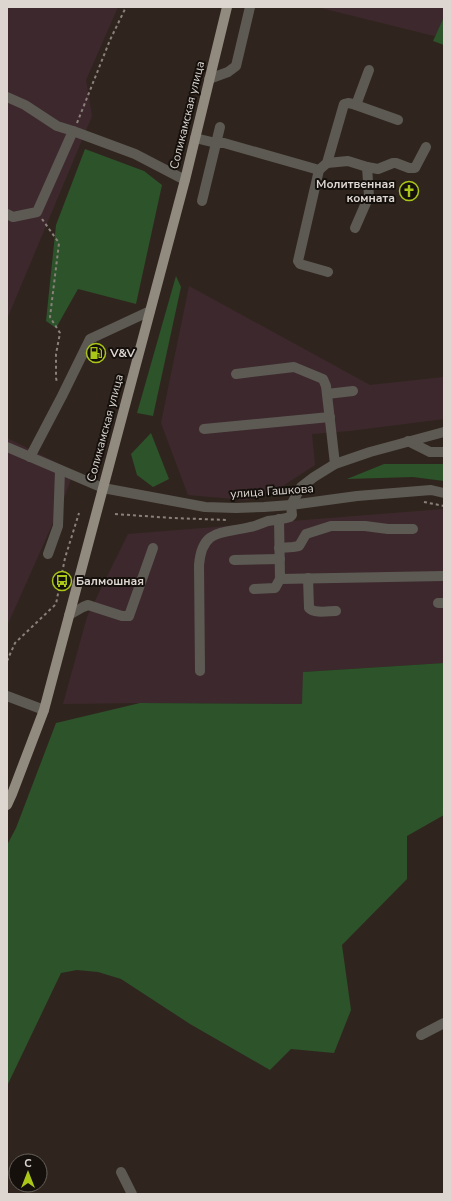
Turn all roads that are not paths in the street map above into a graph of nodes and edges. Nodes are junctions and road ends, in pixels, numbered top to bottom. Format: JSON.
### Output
{"nodes":[{"id":1,"x":227,"y":7,"type":"edge"},
{"id":2,"x":250,"y":7,"type":"edge"},
{"id":3,"x":369,"y":70,"type":"dead end"},
{"id":4,"x":209,"y":79,"type":"junction"},
{"id":5,"x":7,"y":97,"type":"edge"},
{"id":6,"x":356,"y":105,"type":"junction"},
{"id":7,"x":398,"y":120,"type":"dead end"},
{"id":8,"x":220,"y":127,"type":"dead end"},
{"id":9,"x":73,"y":131,"type":"junction"},
{"id":10,"x":195,"y":138,"type":"junction"},
{"id":11,"x":216,"y":143,"type":"junction"},
{"id":12,"x":426,"y":147,"type":"dead end"},
{"id":13,"x":327,"y":163,"type":"junction"},
{"id":14,"x":367,"y":167,"type":"junction"},
{"id":15,"x":319,"y":170,"type":"junction"},
{"id":16,"x":185,"y":180,"type":"junction"},
{"id":17,"x":202,"y":201,"type":"dead end"},
{"id":18,"x":7,"y":214,"type":"edge"},
{"id":19,"x":355,"y":228,"type":"dead end"},
{"id":20,"x":328,"y":272,"type":"dead end"},
{"id":21,"x":150,"y":311,"type":"junction"},
{"id":22,"x":236,"y":374,"type":"dead end"},
{"id":23,"x":353,"y":391,"type":"dead end"},
{"id":24,"x":327,"y":394,"type":"junction"},
{"id":25,"x":330,"y":417,"type":"junction"},
{"id":26,"x":204,"y":429,"type":"dead end"},
{"id":27,"x":444,"y":432,"type":"edge"},
{"id":28,"x":408,"y":441,"type":"junction"},
{"id":29,"x":7,"y":447,"type":"edge"},
{"id":30,"x":444,"y":452,"type":"edge"},
{"id":31,"x":30,"y":457,"type":"junction"},
{"id":32,"x":335,"y":464,"type":"junction"},
{"id":33,"x":60,"y":471,"type":"junction"},
{"id":34,"x":103,"y":488,"type":"junction"},
{"id":35,"x":444,"y":493,"type":"edge"},
{"id":36,"x":291,"y":505,"type":"junction"},
{"id":37,"x":279,"y":520,"type":"junction"},
{"id":38,"x":413,"y":529,"type":"dead end"},
{"id":39,"x":153,"y":548,"type":"dead end"},
{"id":40,"x":279,"y":548,"type":"junction"},
{"id":41,"x":48,"y":554,"type":"dead end"},
{"id":42,"x":280,"y":559,"type":"junction"},
{"id":43,"x":234,"y":560,"type":"dead end"},
{"id":44,"x":444,"y":576,"type":"edge"},
{"id":45,"x":308,"y":578,"type":"junction"},
{"id":46,"x":280,"y":579,"type":"junction"},
{"id":47,"x":254,"y":588,"type":"dead end"},
{"id":48,"x":336,"y":611,"type":"dead end"},
{"id":49,"x":69,"y":615,"type":"junction"},
{"id":50,"x":200,"y":671,"type":"dead end"},
{"id":51,"x":7,"y":696,"type":"edge"},
{"id":52,"x":44,"y":710,"type":"junction"},
{"id":53,"x":7,"y":805,"type":"edge"},
{"id":54,"x":444,"y":1023,"type":"edge"},
{"id":55,"x":422,"y":1035,"type":"dead end"},
{"id":56,"x":120,"y":1172,"type":"dead end"},
{"id":57,"x":132,"y":1194,"type":"edge"}],
"edges":[{"from":1,"to":4,"type":"main road","name":"Соликамская улица"},
{"from":2,"to":4,"type":"street"},
{"from":3,"to":6,"type":"street"},
{"from":4,"to":10,"type":"main road","name":"Соликамская улица"},
{"from":5,"to":9,"type":"street"},
{"from":6,"to":7,"type":"street"},
{"from":6,"to":13,"type":"street"},
{"from":8,"to":11,"type":"street"},
{"from":9,"to":16,"type":"street"},
{"from":9,"to":18,"type":"street"},
{"from":10,"to":11,"type":"street"},
{"from":10,"to":16,"type":"main road","name":"Соликамская улица"},
{"from":11,"to":15,"type":"street"},
{"from":11,"to":17,"type":"street"},
{"from":12,"to":14,"type":"street"},
{"from":13,"to":14,"type":"street"},
{"from":13,"to":15,"type":"street"},
{"from":14,"to":19,"type":"street"},
{"from":15,"to":20,"type":"street"},
{"from":16,"to":21,"type":"main road","name":"Соликамская улица"},
{"from":21,"to":31,"type":"street"},
{"from":21,"to":34,"type":"main road","name":"Соликамская улица"},
{"from":22,"to":24,"type":"street"},
{"from":23,"to":24,"type":"street"},
{"from":24,"to":25,"type":"street"},
{"from":25,"to":26,"type":"street"},
{"from":25,"to":32,"type":"street"},
{"from":27,"to":28,"type":"street"},
{"from":28,"to":30,"type":"street"},
{"from":28,"to":32,"type":"street"},
{"from":29,"to":31,"type":"street","name":"улица Гашкова"},
{"from":31,"to":33,"type":"street","name":"улица Гашкова"},
{"from":32,"to":36,"type":"street"},
{"from":33,"to":34,"type":"street","name":"улица Гашкова"},
{"from":33,"to":41,"type":"street"},
{"from":34,"to":36,"type":"street","name":"улица Гашкова"},
{"from":34,"to":49,"type":"main road","name":"Соликамская улица"},
{"from":35,"to":36,"type":"street","name":"улица Гашкова"},
{"from":36,"to":37,"type":"street"},
{"from":37,"to":40,"type":"street"},
{"from":37,"to":50,"type":"street"},
{"from":38,"to":40,"type":"street"},
{"from":39,"to":49,"type":"street"},
{"from":40,"to":42,"type":"street"},
{"from":42,"to":43,"type":"street"},
{"from":42,"to":46,"type":"street"},
{"from":44,"to":45,"type":"street"},
{"from":45,"to":46,"type":"street"},
{"from":45,"to":48,"type":"street"},
{"from":46,"to":47,"type":"street"},
{"from":49,"to":52,"type":"main road","name":"Соликамская улица"},
{"from":51,"to":52,"type":"street"},
{"from":52,"to":53,"type":"main road","name":"Соликамская улица"},
{"from":54,"to":55,"type":"street"},
{"from":56,"to":57,"type":"street"}]}
